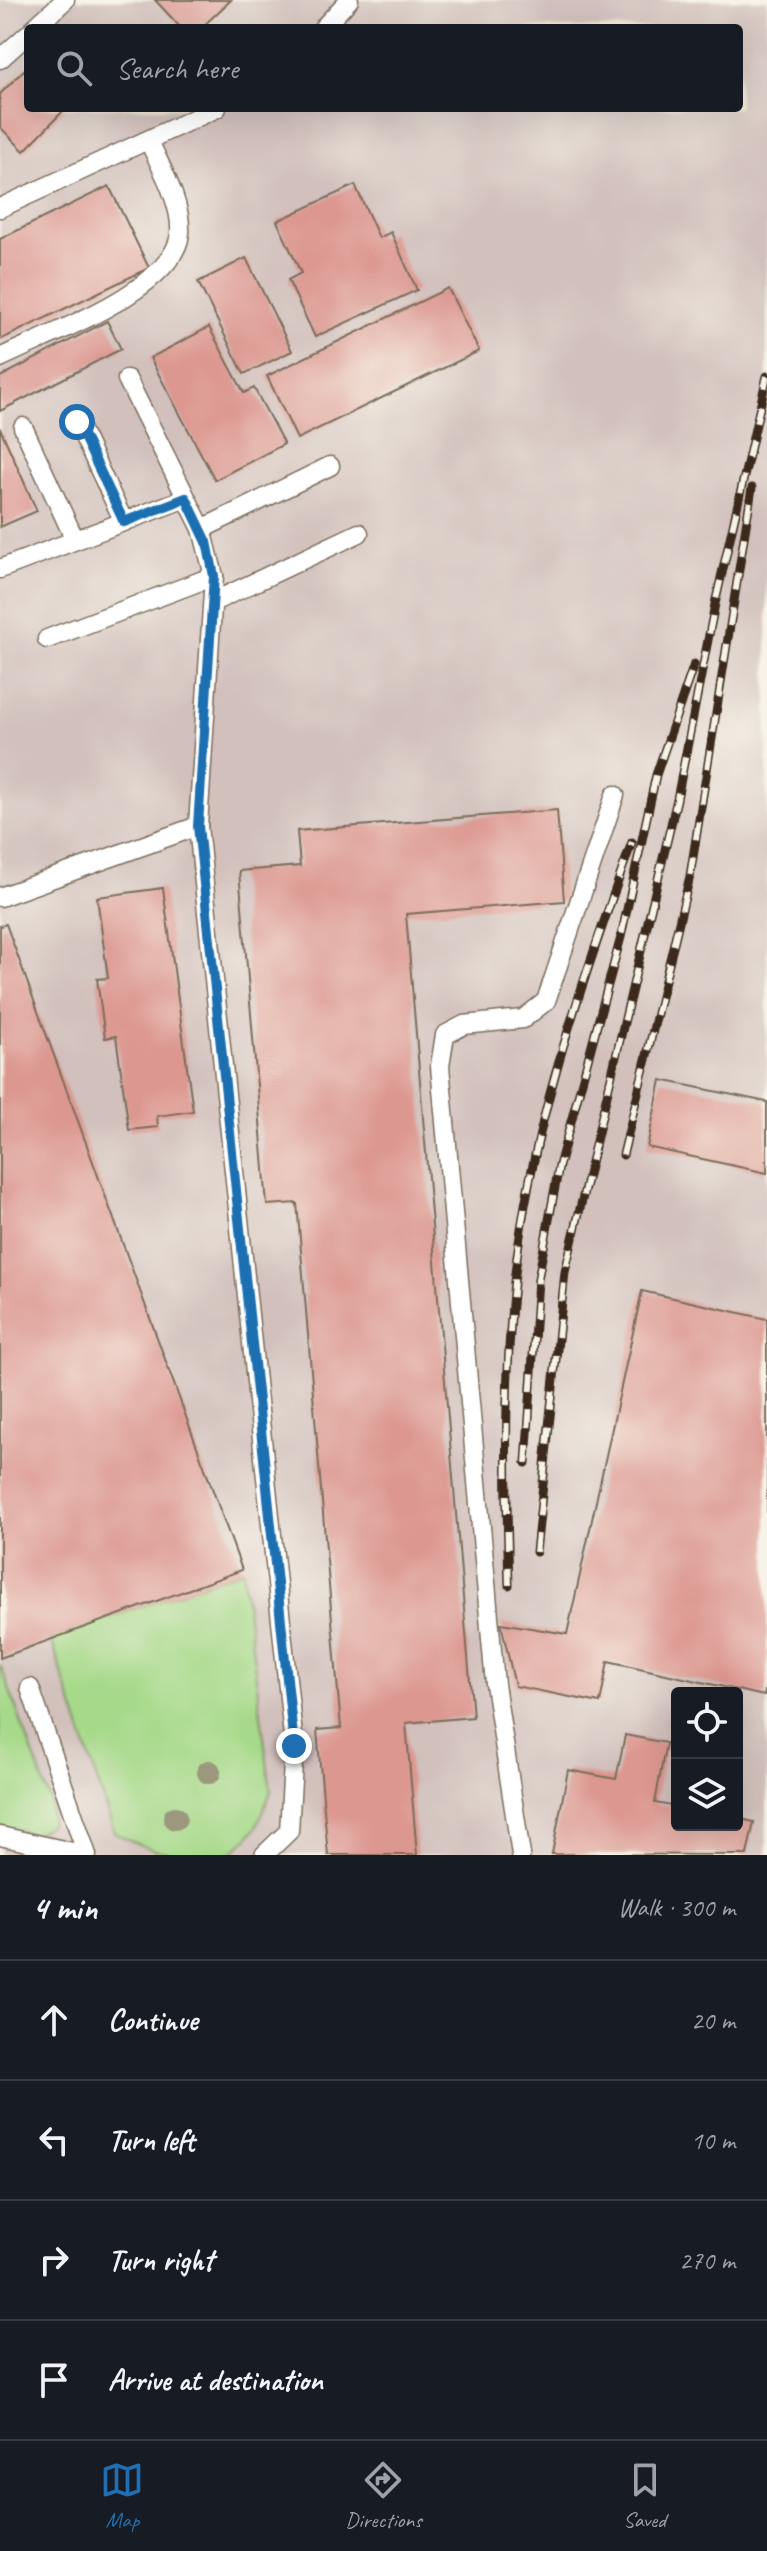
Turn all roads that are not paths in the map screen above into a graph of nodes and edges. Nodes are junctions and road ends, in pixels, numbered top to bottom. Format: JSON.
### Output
{"nodes":[{"id":1,"x":65,"y":0,"type":"edge"},
{"id":2,"x":349,"y":0,"type":"edge"},
{"id":3,"x":38,"y":24,"type":"edge"},
{"id":4,"x":327,"y":24,"type":"edge"},
{"id":5,"x":24,"y":38,"type":"edge"},
{"id":6,"x":0,"y":59,"type":"edge"},
{"id":7,"x":209,"y":112,"type":"edge"},
{"id":8,"x":149,"y":141,"type":"junction"},
{"id":9,"x":0,"y":208,"type":"edge"},
{"id":10,"x":0,"y":358,"type":"edge"},
{"id":11,"x":127,"y":379,"type":"dead end"},
{"id":12,"x":77,"y":422,"type":"dead end"},
{"id":13,"x":23,"y":427,"type":"dead end"},
{"id":14,"x":330,"y":466,"type":"dead end"},
{"id":15,"x":186,"y":498,"type":"junction"},
{"id":16,"x":124,"y":522,"type":"junction"},
{"id":17,"x":202,"y":529,"type":"junction"},
{"id":18,"x":359,"y":533,"type":"dead end"},
{"id":19,"x":75,"y":540,"type":"junction"},
{"id":20,"x":0,"y":569,"type":"edge"},
{"id":21,"x":214,"y":576,"type":"junction"},
{"id":22,"x":213,"y":602,"type":"junction"},
{"id":23,"x":47,"y":639,"type":"dead end"},
{"id":24,"x":615,"y":795,"type":"dead end"},
{"id":25,"x":198,"y":826,"type":"junction"},
{"id":26,"x":0,"y":897,"type":"edge"},
{"id":27,"x":30,"y":1688,"type":"dead end"},
{"id":28,"x":0,"y":1836,"type":"edge"},
{"id":29,"x":86,"y":1855,"type":"edge"},
{"id":30,"x":264,"y":1855,"type":"edge"},
{"id":31,"x":521,"y":1855,"type":"edge"}],
"edges":[{"from":1,"to":3,"type":"lane"},
{"from":2,"to":4,"type":"lane"},
{"from":5,"to":6,"type":"lane"},
{"from":7,"to":8,"type":"lane"},
{"from":8,"to":9,"type":"lane"},
{"from":8,"to":10,"type":"lane"},
{"from":11,"to":15,"type":"lane"},
{"from":12,"to":16,"type":"lane"},
{"from":13,"to":19,"type":"lane"},
{"from":14,"to":17,"type":"lane"},
{"from":15,"to":16,"type":"lane"},
{"from":15,"to":17,"type":"lane"},
{"from":16,"to":19,"type":"lane"},
{"from":17,"to":21,"type":"lane"},
{"from":18,"to":22,"type":"lane"},
{"from":19,"to":20,"type":"lane"},
{"from":21,"to":22,"type":"lane"},
{"from":21,"to":23,"type":"lane"},
{"from":22,"to":25,"type":"lane"},
{"from":24,"to":31,"type":"lane"},
{"from":25,"to":26,"type":"lane"},
{"from":25,"to":30,"type":"lane"},
{"from":27,"to":29,"type":"lane"},
{"from":28,"to":29,"type":"lane"}]}
